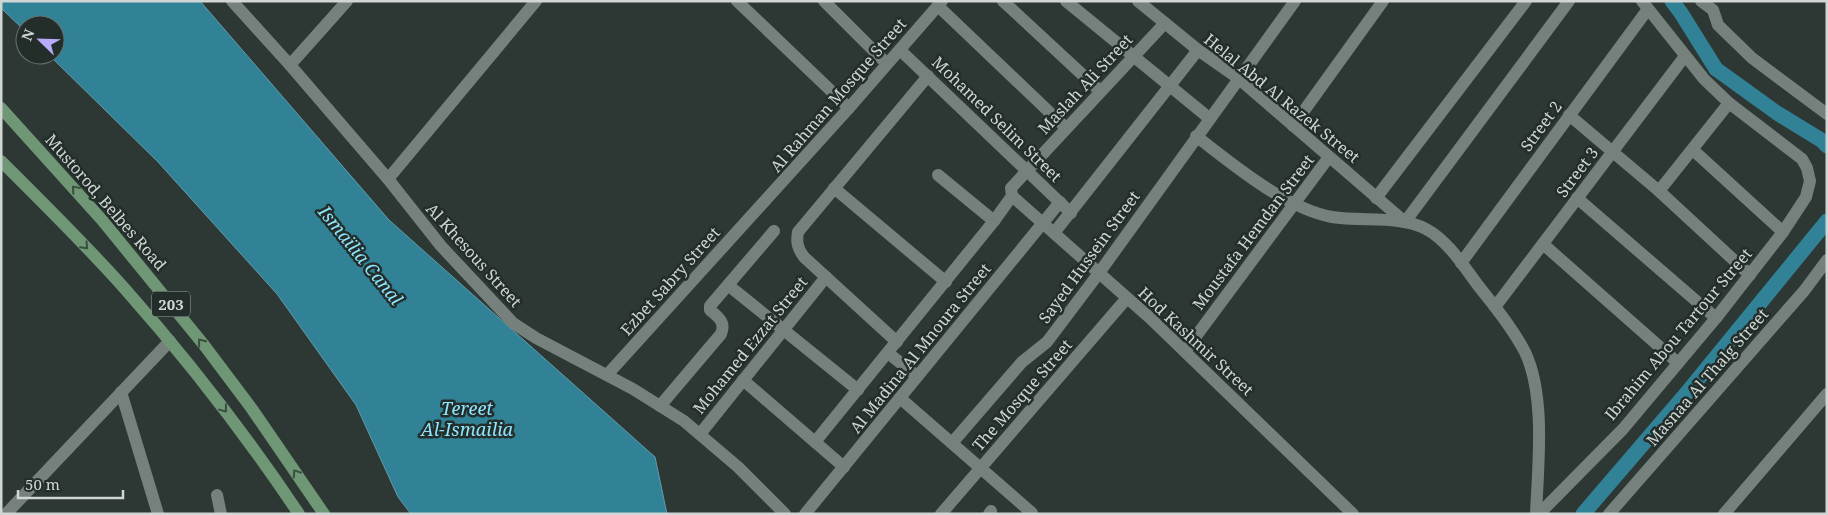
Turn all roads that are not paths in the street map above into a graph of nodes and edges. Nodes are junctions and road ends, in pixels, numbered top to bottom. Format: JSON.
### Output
{"nodes":[{"id":1,"x":232,"y":1,"type":"edge"},
{"id":2,"x":347,"y":1,"type":"edge"},
{"id":3,"x":536,"y":1,"type":"edge"},
{"id":4,"x":737,"y":1,"type":"edge"},
{"id":5,"x":824,"y":1,"type":"edge"},
{"id":6,"x":1003,"y":1,"type":"edge"},
{"id":7,"x":1066,"y":1,"type":"edge"},
{"id":8,"x":1138,"y":1,"type":"edge"},
{"id":9,"x":1295,"y":1,"type":"edge"},
{"id":10,"x":1383,"y":1,"type":"edge"},
{"id":11,"x":1526,"y":1,"type":"edge"},
{"id":12,"x":1569,"y":1,"type":"edge"},
{"id":13,"x":1701,"y":1,"type":"edge"},
{"id":14,"x":940,"y":4,"type":"edge"},
{"id":15,"x":1645,"y":5,"type":"edge"},
{"id":16,"x":1165,"y":23,"type":"junction"},
{"id":17,"x":900,"y":50,"type":"junction"},
{"id":18,"x":1198,"y":50,"type":"junction"},
{"id":19,"x":1133,"y":56,"type":"junction"},
{"id":20,"x":1684,"y":56,"type":"junction"},
{"id":21,"x":887,"y":64,"type":"junction"},
{"id":22,"x":290,"y":65,"type":"junction"},
{"id":23,"x":928,"y":76,"type":"junction"},
{"id":24,"x":1238,"y":78,"type":"junction"},
{"id":25,"x":1169,"y":85,"type":"junction"},
{"id":26,"x":1100,"y":91,"type":"junction"},
{"id":27,"x":1729,"y":103,"type":"junction"},
{"id":28,"x":1,"y":108,"type":"edge"},
{"id":29,"x":849,"y":108,"type":"junction"},
{"id":30,"x":1827,"y":114,"type":"edge"},
{"id":31,"x":1569,"y":115,"type":"junction"},
{"id":32,"x":1209,"y":118,"type":"junction"},
{"id":33,"x":1293,"y":126,"type":"junction"},
{"id":34,"x":1065,"y":128,"type":"junction"},
{"id":35,"x":1196,"y":136,"type":"junction"},
{"id":36,"x":1693,"y":150,"type":"junction"},
{"id":37,"x":1612,"y":151,"type":"junction"},
{"id":38,"x":1329,"y":157,"type":"junction"},
{"id":39,"x":1,"y":161,"type":"edge"},
{"id":40,"x":1026,"y":170,"type":"junction"},
{"id":41,"x":938,"y":175,"type":"dead end"},
{"id":42,"x":388,"y":179,"type":"junction"},
{"id":43,"x":834,"y":188,"type":"junction"},
{"id":44,"x":1659,"y":191,"type":"junction"},
{"id":45,"x":1011,"y":193,"type":"junction"},
{"id":46,"x":1376,"y":198,"type":"junction"},
{"id":47,"x":1577,"y":198,"type":"junction"},
{"id":48,"x":1060,"y":202,"type":"junction"},
{"id":49,"x":1294,"y":203,"type":"junction"},
{"id":50,"x":758,"y":209,"type":"joint"},
{"id":51,"x":1071,"y":213,"type":"junction"},
{"id":52,"x":994,"y":222,"type":"junction"},
{"id":53,"x":1405,"y":222,"type":"junction"},
{"id":54,"x":1042,"y":223,"type":"junction"},
{"id":55,"x":774,"y":231,"type":"dead end"},
{"id":56,"x":1783,"y":232,"type":"junction"},
{"id":57,"x":1054,"y":233,"type":"junction"},
{"id":58,"x":1542,"y":244,"type":"junction"},
{"id":59,"x":1827,"y":260,"type":"edge"},
{"id":60,"x":1461,"y":263,"type":"junction"},
{"id":61,"x":1098,"y":273,"type":"junction"},
{"id":62,"x":1750,"y":275,"type":"junction"},
{"id":63,"x":826,"y":277,"type":"junction"},
{"id":64,"x":946,"y":282,"type":"junction"},
{"id":65,"x":728,"y":285,"type":"junction"},
{"id":66,"x":1127,"y":298,"type":"junction"},
{"id":67,"x":1495,"y":307,"type":"junction"},
{"id":68,"x":1716,"y":318,"type":"junction"},
{"id":69,"x":784,"y":329,"type":"junction"},
{"id":70,"x":170,"y":341,"type":"junction"},
{"id":71,"x":897,"y":342,"type":"junction"},
{"id":72,"x":1185,"y":351,"type":"junction"},
{"id":73,"x":888,"y":353,"type":"junction"},
{"id":74,"x":1678,"y":363,"type":"junction"},
{"id":75,"x":607,"y":375,"type":"junction"},
{"id":76,"x":917,"y":376,"type":"junction"},
{"id":77,"x":743,"y":380,"type":"junction"},
{"id":78,"x":858,"y":390,"type":"junction"},
{"id":79,"x":121,"y":392,"type":"junction"},
{"id":80,"x":1827,"y":394,"type":"edge"},
{"id":81,"x":900,"y":398,"type":"junction"},
{"id":82,"x":660,"y":406,"type":"junction"},
{"id":83,"x":700,"y":434,"type":"junction"},
{"id":84,"x":815,"y":442,"type":"junction"},
{"id":85,"x":952,"y":443,"type":"junction"},
{"id":86,"x":844,"y":467,"type":"junction"},
{"id":87,"x":981,"y":468,"type":"junction"},
{"id":88,"x":218,"y":495,"type":"dead end"},
{"id":89,"x":1032,"y":512,"type":"dead end"},
{"id":90,"x":6,"y":514,"type":"edge"},
{"id":91,"x":158,"y":514,"type":"edge"},
{"id":92,"x":221,"y":514,"type":"edge"},
{"id":93,"x":299,"y":514,"type":"edge"},
{"id":94,"x":324,"y":514,"type":"edge"},
{"id":95,"x":785,"y":514,"type":"edge"},
{"id":96,"x":805,"y":514,"type":"edge"},
{"id":97,"x":941,"y":514,"type":"edge"},
{"id":98,"x":1353,"y":514,"type":"edge"},
{"id":99,"x":1537,"y":514,"type":"edge"},
{"id":100,"x":1609,"y":514,"type":"edge"},
{"id":101,"x":1724,"y":514,"type":"edge"}],
"edges":[{"from":1,"to":22,"type":"street","name":"Al Khesous Street"},
{"from":2,"to":22,"type":"street"},
{"from":3,"to":42,"type":"street"},
{"from":4,"to":29,"type":"street"},
{"from":5,"to":21,"type":"street"},
{"from":6,"to":26,"type":"street"},
{"from":7,"to":19,"type":"street"},
{"from":8,"to":16,"type":"street","name":"Helal Abd Al Razek Street"},
{"from":9,"to":24,"type":"street"},
{"from":10,"to":33,"type":"street"},
{"from":11,"to":46,"type":"street"},
{"from":12,"to":53,"type":"street"},
{"from":13,"to":30,"type":"street"},
{"from":14,"to":17,"type":"street","name":"Al Rahman Mosque Street"},
{"from":14,"to":34,"type":"street"},
{"from":15,"to":20,"type":"street"},
{"from":15,"to":31,"type":"street","name":"Street 2"},
{"from":16,"to":18,"type":"street","name":"Helal Abd Al Razek Street"},
{"from":16,"to":19,"type":"street","name":"Maslah Ali Street"},
{"from":17,"to":21,"type":"street","name":"Al Rahman Mosque Street"},
{"from":17,"to":23,"type":"street","name":"Mohamed Selim Street"},
{"from":18,"to":24,"type":"street","name":"Helal Abd Al Razek Street"},
{"from":18,"to":25,"type":"street"},
{"from":19,"to":25,"type":"street"},
{"from":19,"to":26,"type":"street","name":"Maslah Ali Street"},
{"from":20,"to":27,"type":"street"},
{"from":20,"to":37,"type":"street","name":"Street 3"},
{"from":21,"to":29,"type":"street","name":"Al Rahman Mosque Street"},
{"from":22,"to":42,"type":"street","name":"Al Khesous Street"},
{"from":23,"to":40,"type":"street","name":"Mohamed Selim Street"},
{"from":23,"to":43,"type":"street"},
{"from":24,"to":32,"type":"street","name":"Sayed Hussein Street"},
{"from":24,"to":33,"type":"street","name":"Helal Abd Al Razek Street"},
{"from":25,"to":32,"type":"street"},
{"from":25,"to":51,"type":"street"},
{"from":26,"to":34,"type":"street","name":"Maslah Ali Street"},
{"from":27,"to":36,"type":"street"},
{"from":27,"to":56,"type":"street","name":"Ibrahim Abou Tartour Street"},
{"from":94,"to":28,"type":"main road","name":"Mustorod, Belbes Road","number":"203","one_way":true},
{"from":29,"to":50,"type":"street","name":"Al Rahman Mosque Street"},
{"from":31,"to":37,"type":"street"},
{"from":31,"to":60,"type":"street","name":"Street 2"},
{"from":32,"to":35,"type":"street","name":"Sayed Hussein Street"},
{"from":33,"to":38,"type":"street","name":"Helal Abd Al Razek Street"},
{"from":34,"to":40,"type":"street","name":"Maslah Ali Street"},
{"from":35,"to":49,"type":"street"},
{"from":35,"to":61,"type":"street","name":"Sayed Hussein Street"},
{"from":36,"to":44,"type":"street"},
{"from":36,"to":56,"type":"street"},
{"from":37,"to":44,"type":"street"},
{"from":37,"to":47,"type":"street","name":"Street 3"},
{"from":38,"to":46,"type":"street","name":"Helal Abd Al Razek Street"},
{"from":38,"to":49,"type":"street","name":"Moustafa Hemdan Street"},
{"from":39,"to":70,"type":"main road","number":"203","one_way":true},
{"from":40,"to":45,"type":"street","name":"Maslah Ali Street"},
{"from":40,"to":48,"type":"street","name":"Mohamed Selim Street"},
{"from":41,"to":52,"type":"street"},
{"from":42,"to":75,"type":"street","name":"Al Khesous Street"},
{"from":43,"to":63,"type":"street"},
{"from":43,"to":64,"type":"street"},
{"from":44,"to":62,"type":"street"},
{"from":45,"to":52,"type":"street","name":"Maslah Ali Street"},
{"from":45,"to":54,"type":"street","name":"Hod Kashmir Street"},
{"from":46,"to":53,"type":"street","name":"Helal Abd Al Razek Street"},
{"from":47,"to":58,"type":"street","name":"Street 3"},
{"from":47,"to":68,"type":"street"},
{"from":48,"to":51,"type":"street","name":"Mohamed Selim Street"},
{"from":48,"to":54,"type":"street","name":"Al Madina Al Mnoura Street"},
{"from":49,"to":53,"type":"street"},
{"from":49,"to":72,"type":"street","name":"Moustafa Hemdan Street"},
{"from":50,"to":75,"type":"street","name":"Ezbet Sabry Street"},
{"from":51,"to":57,"type":"street"},
{"from":52,"to":64,"type":"street","name":"Maslah Ali Street"},
{"from":53,"to":60,"type":"street"},
{"from":54,"to":57,"type":"street","name":"Hod Kashmir Street"},
{"from":54,"to":76,"type":"street","name":"Al Madina Al Mnoura Street"},
{"from":55,"to":65,"type":"street"},
{"from":56,"to":62,"type":"street","name":"Ibrahim Abou Tartour Street"},
{"from":57,"to":61,"type":"street","name":"Hod Kashmir Street"},
{"from":58,"to":67,"type":"street","name":"Street 3"},
{"from":58,"to":74,"type":"street"},
{"from":59,"to":100,"type":"street","name":"Masnaa Al Thalg Street"},
{"from":60,"to":67,"type":"street"},
{"from":61,"to":66,"type":"street","name":"Hod Kashmir Street"},
{"from":61,"to":85,"type":"street","name":"Sayed Hussein Street"},
{"from":62,"to":68,"type":"street","name":"Ibrahim Abou Tartour Street"},
{"from":63,"to":69,"type":"street","name":"Mohamed Ezzat Street"},
{"from":63,"to":71,"type":"street"},
{"from":64,"to":71,"type":"street","name":"Maslah Ali Street"},
{"from":65,"to":69,"type":"street"},
{"from":65,"to":82,"type":"street"},
{"from":66,"to":72,"type":"street","name":"Hod Kashmir Street"},
{"from":66,"to":87,"type":"street","name":"The Mosque Street"},
{"from":67,"to":99,"type":"street"},
{"from":68,"to":74,"type":"street","name":"Ibrahim Abou Tartour Street"},
{"from":69,"to":77,"type":"street","name":"Mohamed Ezzat Street"},
{"from":69,"to":78,"type":"street"},
{"from":70,"to":79,"type":"street"},
{"from":70,"to":93,"type":"main road","number":"203","one_way":true},
{"from":71,"to":73,"type":"street","name":"Maslah Ali Street"},
{"from":72,"to":98,"type":"street","name":"Hod Kashmir Street"},
{"from":73,"to":76,"type":"street"},
{"from":73,"to":78,"type":"street","name":"Maslah Ali Street"},
{"from":74,"to":99,"type":"street","name":"Ibrahim Abou Tartour Street"},
{"from":75,"to":82,"type":"street","name":"Al Khesous Street"},
{"from":76,"to":81,"type":"street","name":"Al Madina Al Mnoura Street"},
{"from":77,"to":83,"type":"street","name":"Mohamed Ezzat Street"},
{"from":77,"to":84,"type":"street"},
{"from":78,"to":84,"type":"street","name":"Maslah Ali Street"},
{"from":79,"to":90,"type":"street"},
{"from":79,"to":91,"type":"street"},
{"from":80,"to":101,"type":"street"},
{"from":81,"to":85,"type":"street"},
{"from":81,"to":86,"type":"street","name":"Al Madina Al Mnoura Street"},
{"from":82,"to":83,"type":"street","name":"Al Khesous Street"},
{"from":83,"to":95,"type":"street","name":"Al Khesous Street"},
{"from":84,"to":86,"type":"street"},
{"from":85,"to":87,"type":"street"},
{"from":86,"to":96,"type":"street","name":"Al Madina Al Mnoura Street"},
{"from":87,"to":89,"type":"street"},
{"from":87,"to":97,"type":"street","name":"The Mosque Street"},
{"from":88,"to":92,"type":"street"}]}
